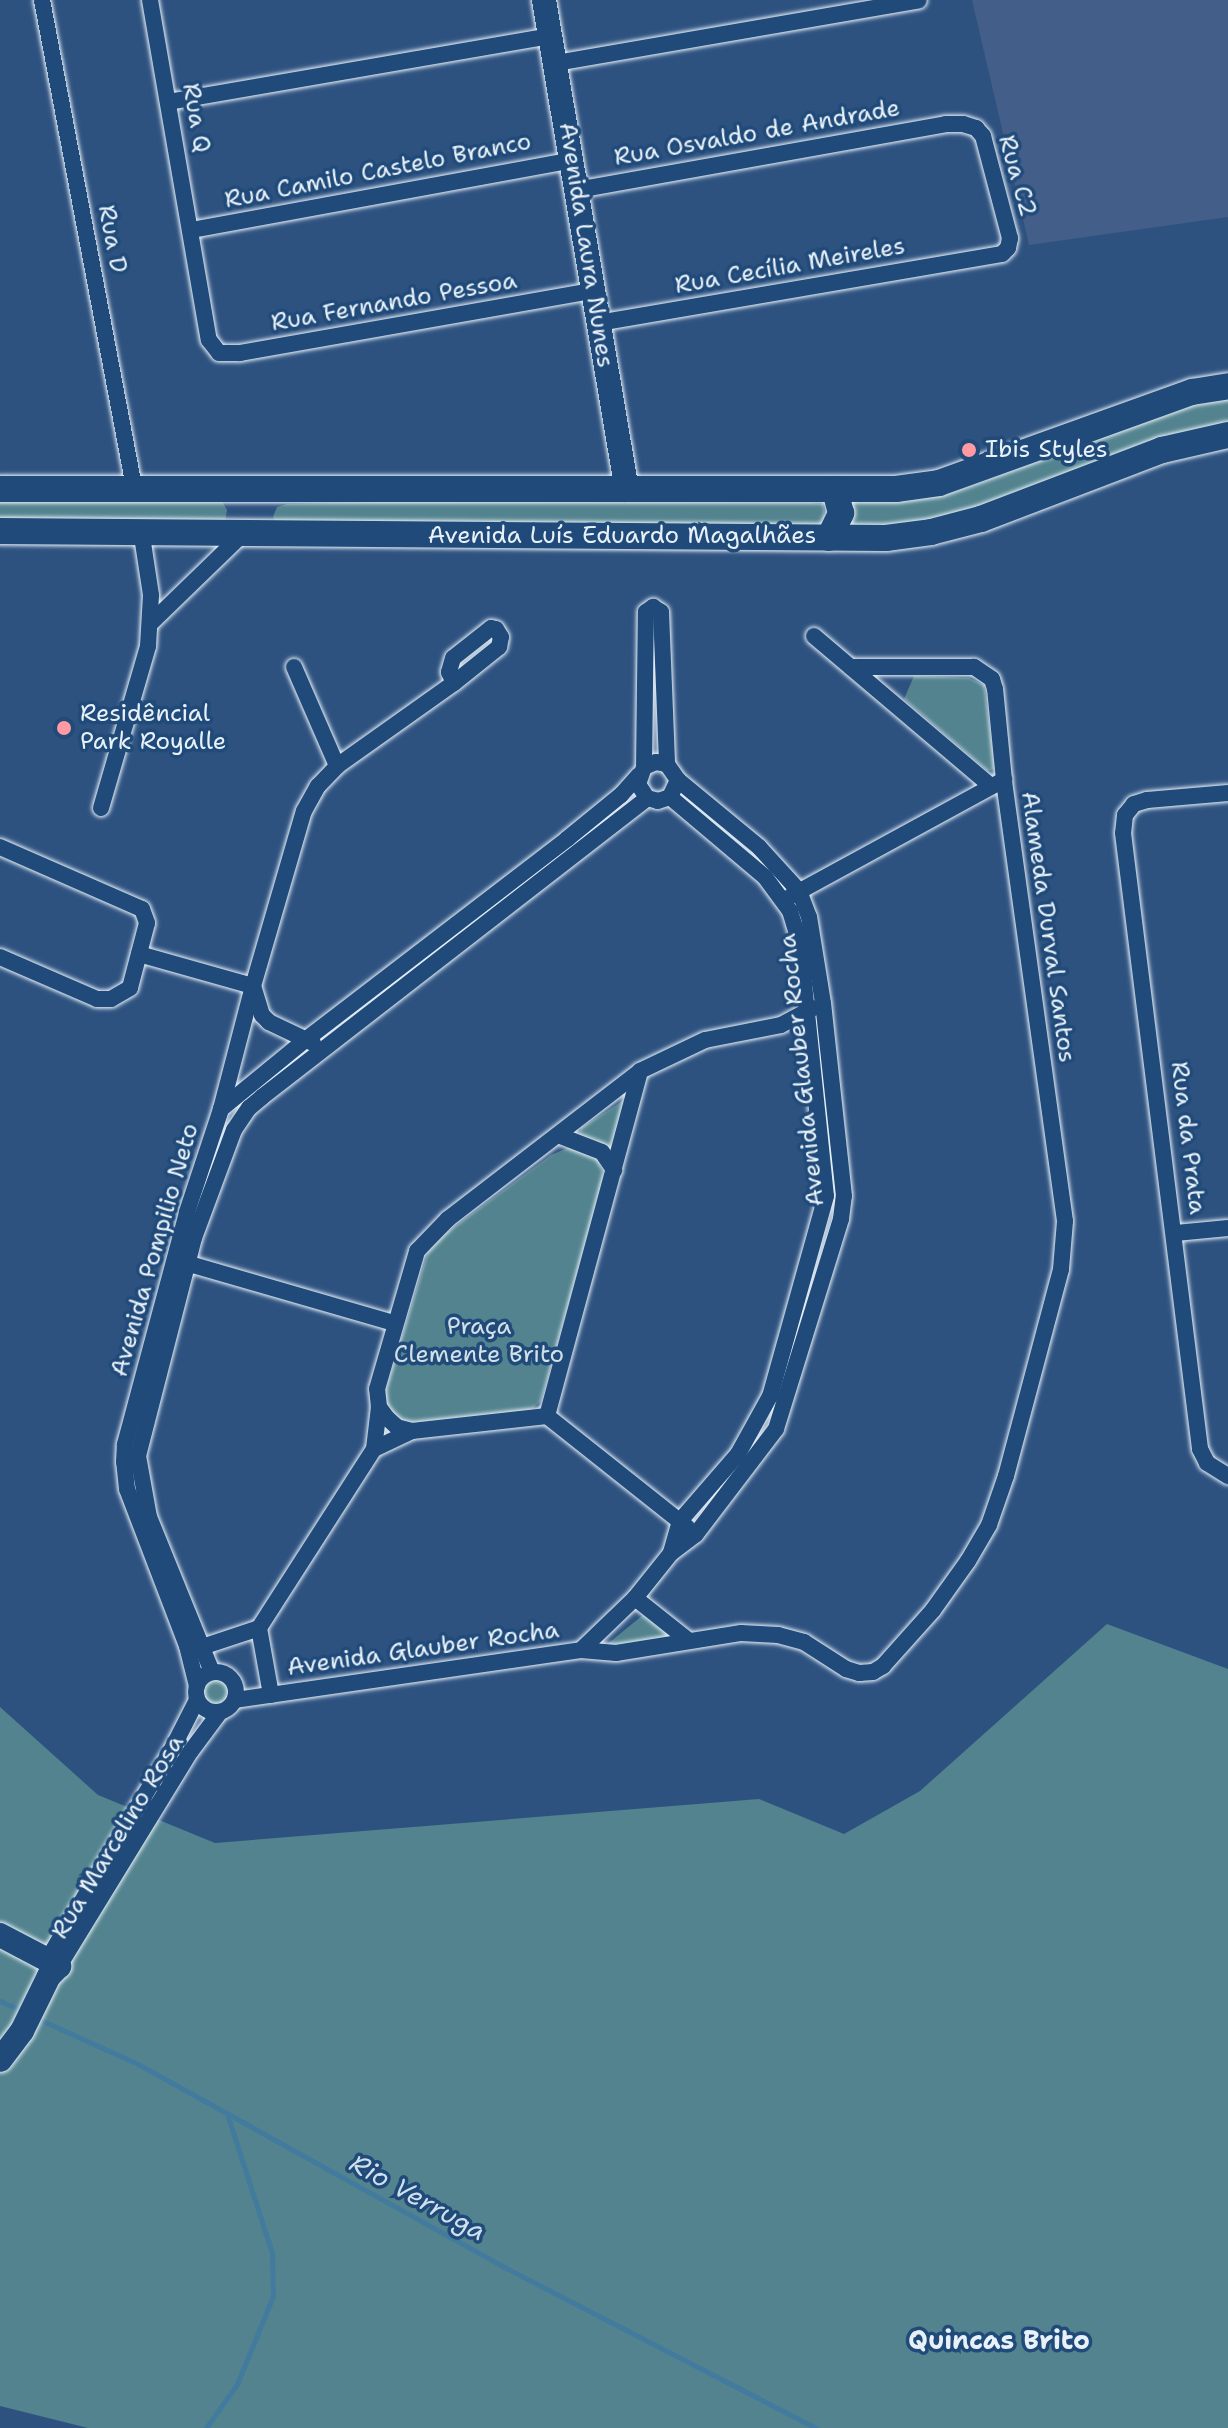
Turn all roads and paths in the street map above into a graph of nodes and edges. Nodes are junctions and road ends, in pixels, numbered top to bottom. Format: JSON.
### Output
{"nodes":[{"id":1,"x":42,"y":0,"type":"edge"},
{"id":2,"x":150,"y":0,"type":"edge"},
{"id":3,"x":544,"y":0,"type":"edge"},
{"id":4,"x":919,"y":0,"type":"edge"},
{"id":5,"x":550,"y":36,"type":"junction"},
{"id":6,"x":556,"y":63,"type":"junction"},
{"id":7,"x":168,"y":102,"type":"junction"},
{"id":8,"x":946,"y":124,"type":"joint"},
{"id":9,"x":572,"y":160,"type":"junction"},
{"id":10,"x":577,"y":190,"type":"junction"},
{"id":11,"x":192,"y":230,"type":"junction"},
{"id":12,"x":990,"y":256,"type":"joint"},
{"id":13,"x":593,"y":291,"type":"junction"},
{"id":14,"x":599,"y":323,"type":"junction"},
{"id":15,"x":209,"y":340,"type":"joint"},
{"id":16,"x":1228,"y":386,"type":"edge"},
{"id":17,"x":1228,"y":435,"type":"edge"},
{"id":18,"x":134,"y":488,"type":"junction"},
{"id":19,"x":197,"y":488,"type":"junction"},
{"id":20,"x":0,"y":489,"type":"edge"},
{"id":21,"x":273,"y":489,"type":"junction"},
{"id":22,"x":627,"y":490,"type":"junction"},
{"id":23,"x":835,"y":490,"type":"junction"},
{"id":24,"x":141,"y":530,"type":"junction"},
{"id":25,"x":0,"y":531,"type":"edge"},
{"id":26,"x":191,"y":531,"type":"junction"},
{"id":27,"x":256,"y":534,"type":"junction"},
{"id":28,"x":829,"y":538,"type":"junction"},
{"id":29,"x":151,"y":623,"type":"junction"},
{"id":30,"x":814,"y":636,"type":"dead end"},
{"id":31,"x":294,"y":667,"type":"dead end"},
{"id":32,"x":851,"y":667,"type":"junction"},
{"id":33,"x":454,"y":683,"type":"dead end"},
{"id":34,"x":667,"y":764,"type":"junction"},
{"id":35,"x":337,"y":766,"type":"junction"},
{"id":36,"x":641,"y":771,"type":"junction"},
{"id":37,"x":678,"y":780,"type":"junction"},
{"id":38,"x":997,"y":783,"type":"junction"},
{"id":39,"x":1228,"y":793,"type":"edge"},
{"id":40,"x":670,"y":797,"type":"junction"},
{"id":41,"x":647,"y":798,"type":"junction"},
{"id":42,"x":101,"y":808,"type":"dead end"},
{"id":43,"x":0,"y":847,"type":"edge"},
{"id":44,"x":799,"y":891,"type":"junction"},
{"id":45,"x":783,"y":901,"type":"junction"},
{"id":46,"x":139,"y":954,"type":"junction"},
{"id":47,"x":0,"y":957,"type":"edge"},
{"id":48,"x":253,"y":986,"type":"junction"},
{"id":49,"x":823,"y":1003,"type":"junction"},
{"id":50,"x":807,"y":1011,"type":"junction"},
{"id":51,"x":304,"y":1041,"type":"junction"},
{"id":52,"x":326,"y":1046,"type":"junction"},
{"id":53,"x":640,"y":1071,"type":"junction"},
{"id":54,"x":221,"y":1109,"type":"junction"},
{"id":55,"x":558,"y":1135,"type":"junction"},
{"id":56,"x":614,"y":1170,"type":"junction"},
{"id":57,"x":1228,"y":1228,"type":"edge"},
{"id":58,"x":1176,"y":1233,"type":"junction"},
{"id":59,"x":181,"y":1262,"type":"junction"},
{"id":60,"x":394,"y":1323,"type":"junction"},
{"id":61,"x":379,"y":1407,"type":"junction"},
{"id":62,"x":547,"y":1416,"type":"junction"},
{"id":63,"x":412,"y":1431,"type":"junction"},
{"id":64,"x":374,"y":1449,"type":"junction"},
{"id":65,"x":1228,"y":1476,"type":"edge"},
{"id":66,"x":680,"y":1521,"type":"junction"},
{"id":67,"x":696,"y":1534,"type":"junction"},
{"id":68,"x":671,"y":1553,"type":"junction"},
{"id":69,"x":635,"y":1598,"type":"junction"},
{"id":70,"x":259,"y":1628,"type":"junction"},
{"id":71,"x":688,"y":1640,"type":"junction"},
{"id":72,"x":202,"y":1647,"type":"junction"},
{"id":73,"x":581,"y":1650,"type":"junction"},
{"id":74,"x":212,"y":1672,"type":"junction"},
{"id":75,"x":197,"y":1693,"type":"junction"},
{"id":76,"x":271,"y":1695,"type":"junction"},
{"id":77,"x":235,"y":1700,"type":"junction"},
{"id":78,"x":220,"y":1712,"type":"junction"},
{"id":79,"x":0,"y":1935,"type":"edge"},
{"id":80,"x":49,"y":1974,"type":"junction"},
{"id":81,"x":0,"y":2060,"type":"edge"}],
"edges":[{"from":1,"to":18,"type":"street","name":"Rua D"},
{"from":2,"to":7,"type":"street","name":"Rua Q"},
{"from":3,"to":5,"type":"street","name":"Avenida Laura Nunes"},
{"from":4,"to":6,"type":"street"},
{"from":5,"to":6,"type":"street","name":"Avenida Laura Nunes"},
{"from":5,"to":7,"type":"street"},
{"from":6,"to":9,"type":"street","name":"Avenida Laura Nunes"},
{"from":7,"to":11,"type":"street","name":"Rua Q"},
{"from":8,"to":10,"type":"street","name":"Rua Osvaldo de Andrade"},
{"from":8,"to":12,"type":"street","name":"Rua C2"},
{"from":9,"to":10,"type":"street","name":"Avenida Laura Nunes"},
{"from":9,"to":11,"type":"street","name":"Rua Camilo Castelo Branco"},
{"from":10,"to":13,"type":"street","name":"Avenida Laura Nunes"},
{"from":11,"to":15,"type":"street","name":"Rua Q"},
{"from":12,"to":14,"type":"street","name":"Rua Cecília Meireles"},
{"from":13,"to":14,"type":"street","name":"Avenida Laura Nunes"},
{"from":13,"to":15,"type":"street","name":"Rua Fernando Pessoa"},
{"from":14,"to":22,"type":"street","name":"Avenida Laura Nunes"},
{"from":16,"to":23,"type":"main road","name":"Avenida Luís Eduardo Magalhães"},
{"from":17,"to":28,"type":"main road","name":"Avenida Luís Eduardo Magalhães"},
{"from":18,"to":19,"type":"main road","name":"Avenida Luís Eduardo Magalhães"},
{"from":18,"to":20,"type":"main road","name":"Avenida Luís Eduardo Magalhães"},
{"from":19,"to":21,"type":"main road","name":"Avenida Luís Eduardo Magalhães"},
{"from":19,"to":26,"type":"main road"},
{"from":21,"to":22,"type":"main road","name":"Avenida Luís Eduardo Magalhães"},
{"from":21,"to":27,"type":"main road"},
{"from":22,"to":23,"type":"main road","name":"Avenida Luís Eduardo Magalhães"},
{"from":23,"to":28,"type":"main road"},
{"from":24,"to":25,"type":"main road","name":"Avenida Luís Eduardo Magalhães"},
{"from":24,"to":26,"type":"main road","name":"Avenida Luís Eduardo Magalhães"},
{"from":24,"to":29,"type":"street"},
{"from":26,"to":27,"type":"main road","name":"Avenida Luís Eduardo Magalhães"},
{"from":27,"to":28,"type":"main road","name":"Avenida Luís Eduardo Magalhães"},
{"from":27,"to":29,"type":"street"},
{"from":29,"to":42,"type":"street"},
{"from":30,"to":32,"type":"street"},
{"from":31,"to":35,"type":"street"},
{"from":32,"to":38,"type":"street"},
{"from":32,"to":38,"type":"street"},
{"from":33,"to":35,"type":"street"},
{"from":34,"to":36,"type":"street"},
{"from":34,"to":36,"type":"street"},
{"from":34,"to":37,"type":"street"},
{"from":35,"to":48,"type":"street"},
{"from":36,"to":41,"type":"street"},
{"from":36,"to":51,"type":"street","name":"Avenida Pompilio Neto"},
{"from":37,"to":40,"type":"street"},
{"from":37,"to":44,"type":"street","name":"Avenida Glauber Rocha"},
{"from":38,"to":44,"type":"street","name":"Alameda Durval Santos"},
{"from":38,"to":71,"type":"street","name":"Alameda Durval Santos"},
{"from":39,"to":58,"type":"street","name":"Rua da Prata"},
{"from":40,"to":41,"type":"street"},
{"from":40,"to":45,"type":"street","name":"Avenida Glauber Rocha"},
{"from":41,"to":52,"type":"street","name":"Avenida Pompilio Neto"},
{"from":43,"to":46,"type":"street"},
{"from":44,"to":45,"type":"street","name":"Alameda Durval Santos"},
{"from":44,"to":49,"type":"street","name":"Avenida Glauber Rocha"},
{"from":45,"to":50,"type":"street","name":"Avenida Glauber Rocha"},
{"from":46,"to":47,"type":"street"},
{"from":46,"to":48,"type":"street"},
{"from":48,"to":51,"type":"street"},
{"from":48,"to":54,"type":"street"},
{"from":49,"to":50,"type":"street"},
{"from":49,"to":67,"type":"street","name":"Avenida Glauber Rocha"},
{"from":50,"to":53,"type":"street"},
{"from":50,"to":66,"type":"street","name":"Avenida Glauber Rocha"},
{"from":51,"to":52,"type":"street"},
{"from":51,"to":54,"type":"street","name":"Avenida Pompilio Neto"},
{"from":52,"to":59,"type":"street","name":"Avenida Pompilio Neto"},
{"from":53,"to":55,"type":"street"},
{"from":53,"to":56,"type":"street"},
{"from":54,"to":59,"type":"street","name":"Avenida Pompilio Neto"},
{"from":55,"to":56,"type":"street"},
{"from":55,"to":60,"type":"street"},
{"from":56,"to":62,"type":"street"},
{"from":57,"to":58,"type":"street"},
{"from":58,"to":65,"type":"street","name":"Rua da Prata"},
{"from":59,"to":60,"type":"street"},
{"from":59,"to":72,"type":"street","name":"Avenida Pompilio Neto"},
{"from":59,"to":75,"type":"street","name":"Avenida Pompilio Neto"},
{"from":60,"to":61,"type":"street"},
{"from":61,"to":63,"type":"street"},
{"from":61,"to":64,"type":"street"},
{"from":62,"to":63,"type":"street"},
{"from":62,"to":66,"type":"street"},
{"from":63,"to":64,"type":"street"},
{"from":64,"to":70,"type":"street"},
{"from":66,"to":67,"type":"street"},
{"from":66,"to":68,"type":"street","name":"Avenida Glauber Rocha"},
{"from":67,"to":68,"type":"street","name":"Avenida Glauber Rocha"},
{"from":68,"to":69,"type":"street","name":"Avenida Glauber Rocha"},
{"from":69,"to":71,"type":"street"},
{"from":69,"to":73,"type":"street","name":"Avenida Glauber Rocha"},
{"from":70,"to":72,"type":"street"},
{"from":70,"to":76,"type":"street"},
{"from":71,"to":73,"type":"street"},
{"from":72,"to":74,"type":"street","name":"Avenida Pompilio Neto"},
{"from":73,"to":76,"type":"street","name":"Avenida Glauber Rocha"},
{"from":74,"to":75,"type":"street"},
{"from":74,"to":77,"type":"street"},
{"from":75,"to":78,"type":"street"},
{"from":75,"to":80,"type":"street","name":"Rua Marcelino Rosa"},
{"from":76,"to":77,"type":"street","name":"Avenida Glauber Rocha"},
{"from":77,"to":78,"type":"street"},
{"from":78,"to":80,"type":"street","name":"Rua Marcelino Rosa"},
{"from":79,"to":80,"type":"street"},
{"from":80,"to":81,"type":"street","name":"Rua Marcelino Rosa"}]}
